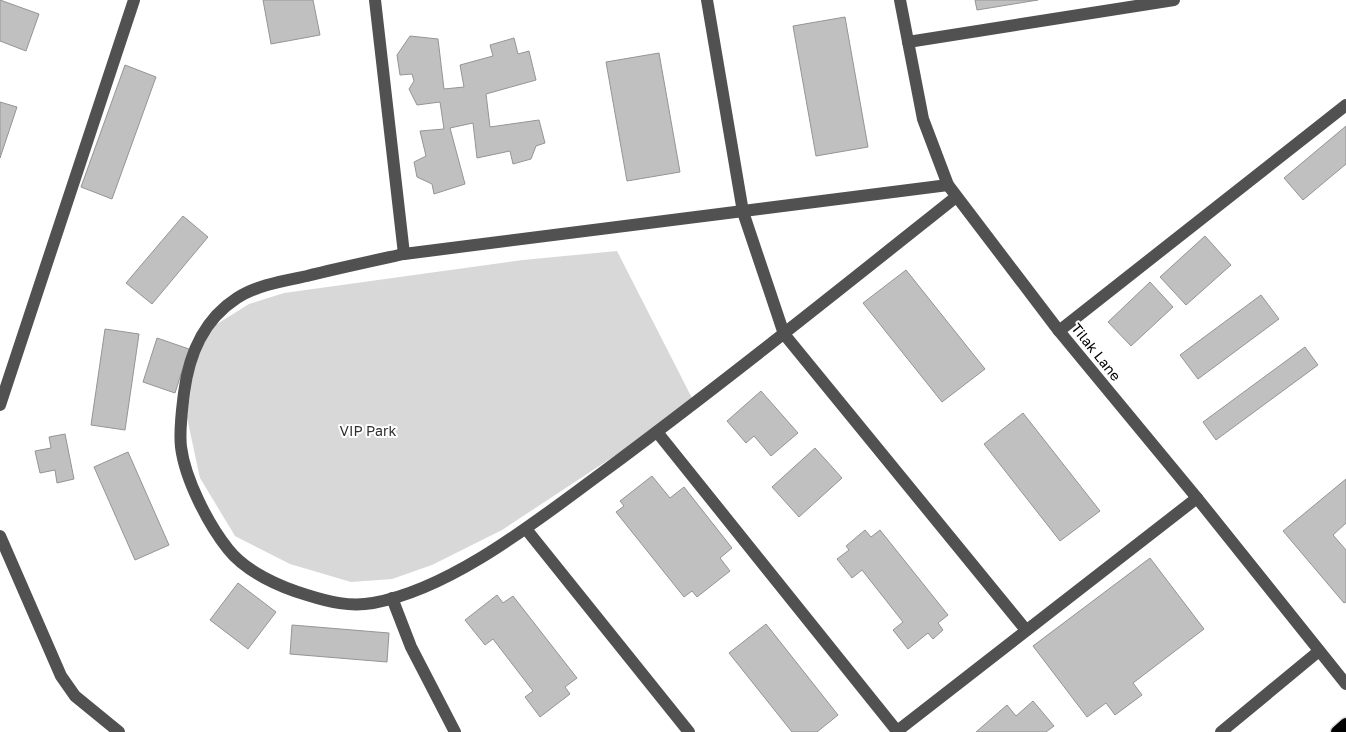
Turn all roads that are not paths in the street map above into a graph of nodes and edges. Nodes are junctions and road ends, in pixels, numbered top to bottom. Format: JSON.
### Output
{"nodes":[{"id":1,"x":134,"y":0,"type":"edge"},
{"id":2,"x":375,"y":0,"type":"edge"},
{"id":3,"x":707,"y":0,"type":"edge"},
{"id":4,"x":900,"y":0,"type":"edge"},
{"id":5,"x":1174,"y":0,"type":"edge"},
{"id":6,"x":908,"y":42,"type":"junction"},
{"id":7,"x":1346,"y":104,"type":"edge"},
{"id":8,"x":948,"y":185,"type":"junction"},
{"id":9,"x":956,"y":197,"type":"junction"},
{"id":10,"x":743,"y":212,"type":"junction"},
{"id":11,"x":404,"y":254,"type":"junction"},
{"id":12,"x":1059,"y":331,"type":"junction"},
{"id":13,"x":784,"y":334,"type":"junction"},
{"id":14,"x":0,"y":404,"type":"edge"},
{"id":15,"x":657,"y":432,"type":"junction"},
{"id":16,"x":1196,"y":498,"type":"junction"},
{"id":17,"x":526,"y":528,"type":"junction"},
{"id":18,"x":0,"y":536,"type":"edge"},
{"id":19,"x":392,"y":598,"type":"junction"},
{"id":20,"x":1026,"y":630,"type":"junction"},
{"id":21,"x":1319,"y":651,"type":"junction"},
{"id":22,"x":1346,"y":684,"type":"edge"},
{"id":23,"x":1346,"y":724,"type":"edge"},
{"id":24,"x":119,"y":732,"type":"edge"},
{"id":25,"x":455,"y":732,"type":"edge"},
{"id":26,"x":689,"y":732,"type":"edge"},
{"id":27,"x":896,"y":732,"type":"edge"},
{"id":28,"x":1221,"y":732,"type":"edge"},
{"id":29,"x":1337,"y":732,"type":"edge"}],
"edges":[{"from":1,"to":14,"type":"street"},
{"from":2,"to":11,"type":"street"},
{"from":3,"to":10,"type":"street"},
{"from":4,"to":6,"type":"street","name":"Tilak Lane"},
{"from":5,"to":6,"type":"street"},
{"from":6,"to":8,"type":"street","name":"Tilak Lane"},
{"from":7,"to":12,"type":"street"},
{"from":8,"to":9,"type":"street","name":"Tilak Lane"},
{"from":8,"to":10,"type":"street"},
{"from":9,"to":12,"type":"street","name":"Tilak Lane"},
{"from":9,"to":13,"type":"street"},
{"from":10,"to":11,"type":"street"},
{"from":10,"to":13,"type":"street"},
{"from":11,"to":19,"type":"street"},
{"from":12,"to":16,"type":"street","name":"Tilak Lane"},
{"from":13,"to":15,"type":"street"},
{"from":13,"to":20,"type":"street"},
{"from":15,"to":17,"type":"street"},
{"from":15,"to":27,"type":"street"},
{"from":16,"to":20,"type":"street"},
{"from":16,"to":21,"type":"street","name":"Tilak Lane"},
{"from":17,"to":19,"type":"street"},
{"from":17,"to":26,"type":"street"},
{"from":18,"to":24,"type":"street"},
{"from":19,"to":25,"type":"street"},
{"from":20,"to":27,"type":"street"},
{"from":21,"to":22,"type":"street","name":"Tilak Lane"},
{"from":21,"to":28,"type":"street"},
{"from":23,"to":29,"type":"main road"}]}
